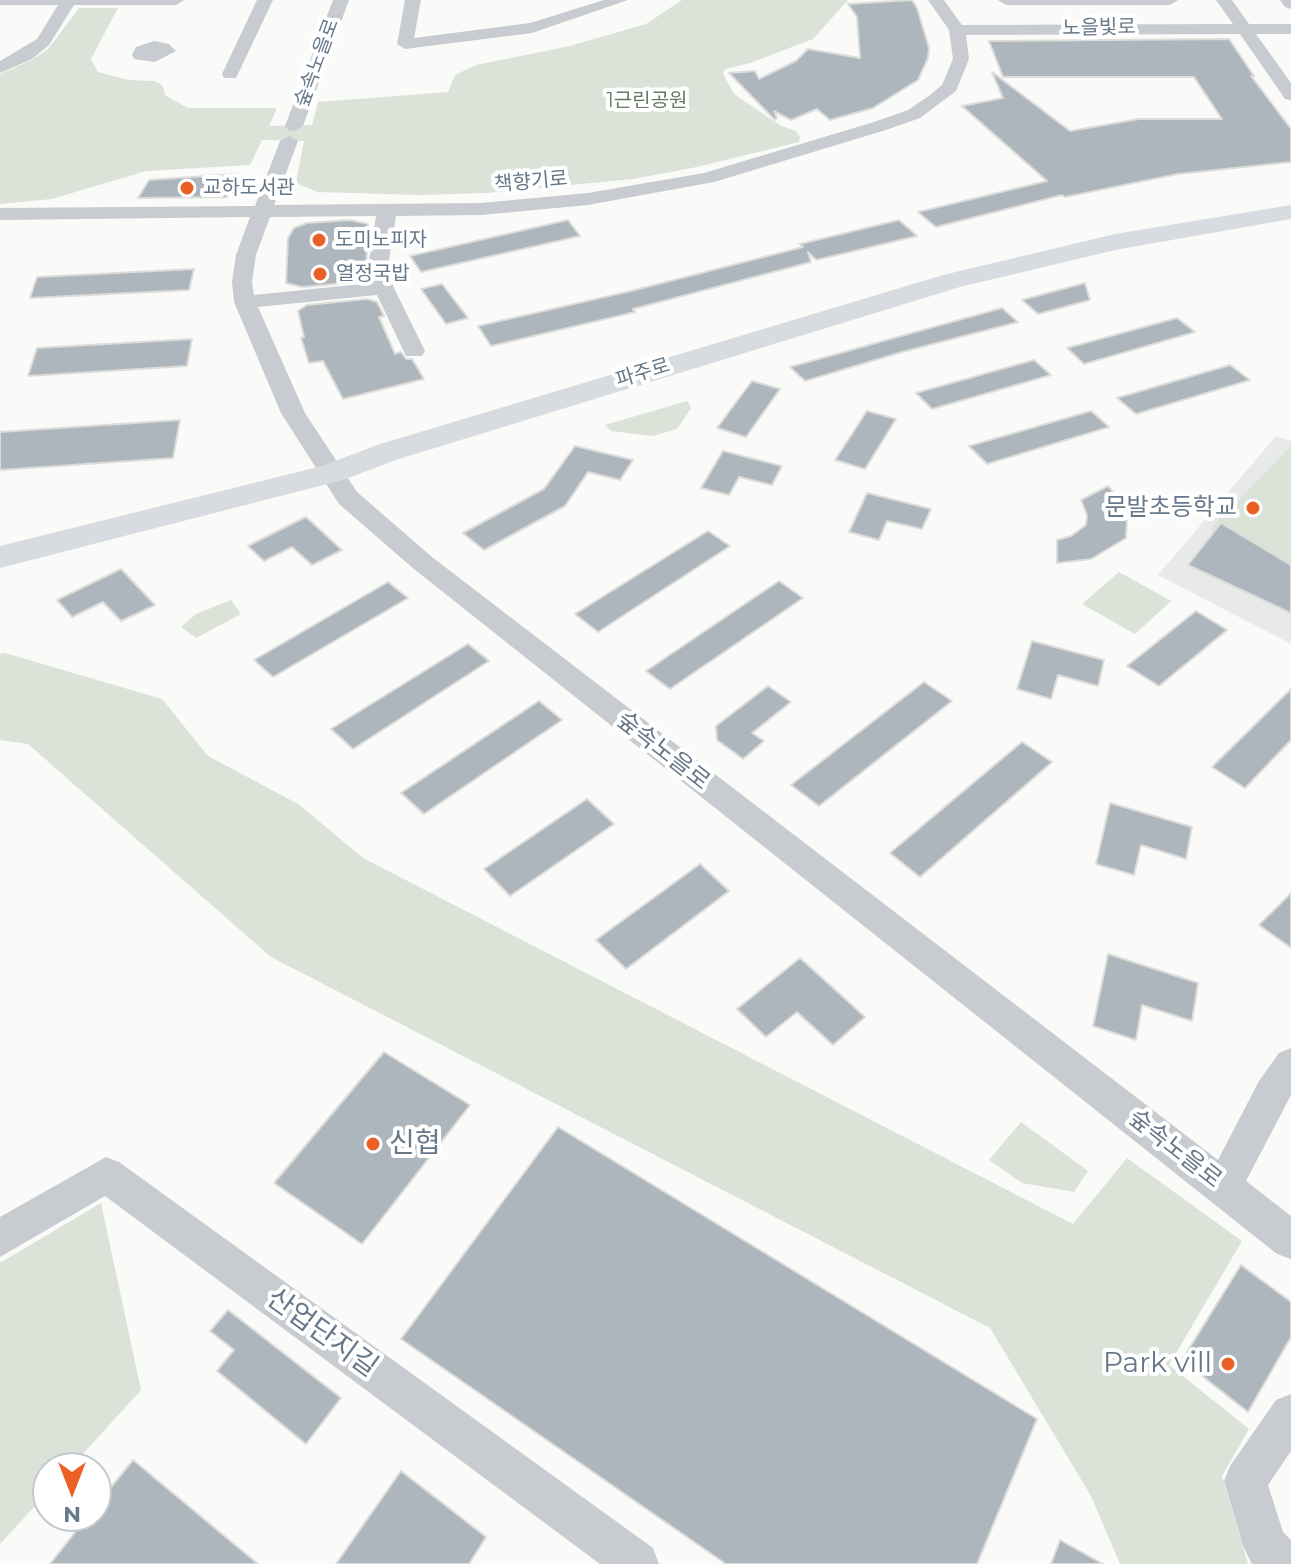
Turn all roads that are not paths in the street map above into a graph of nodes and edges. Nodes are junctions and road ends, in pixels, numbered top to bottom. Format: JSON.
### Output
{"nodes":[{"id":1,"x":0,"y":0,"type":"edge"},
{"id":2,"x":69,"y":0,"type":"edge"},
{"id":3,"x":265,"y":0,"type":"edge"},
{"id":4,"x":341,"y":0,"type":"edge"},
{"id":5,"x":401,"y":0,"type":"edge"},
{"id":6,"x":414,"y":0,"type":"edge"},
{"id":7,"x":620,"y":0,"type":"edge"},
{"id":8,"x":936,"y":0,"type":"edge"},
{"id":9,"x":1006,"y":0,"type":"edge"},
{"id":10,"x":1170,"y":0,"type":"edge"},
{"id":11,"x":1224,"y":0,"type":"edge"},
{"id":12,"x":1086,"y":1,"type":"edge"},
{"id":13,"x":173,"y":4,"type":"edge"},
{"id":14,"x":1242,"y":27,"type":"junction"},
{"id":15,"x":1099,"y":28,"type":"junction"},
{"id":16,"x":1291,"y":29,"type":"edge"},
{"id":17,"x":957,"y":30,"type":"junction"},
{"id":18,"x":14,"y":42,"type":"dead end"},
{"id":19,"x":43,"y":42,"type":"junction"},
{"id":20,"x":0,"y":68,"type":"edge"},
{"id":21,"x":230,"y":74,"type":"dead end"},
{"id":22,"x":1291,"y":95,"type":"edge"},
{"id":23,"x":1291,"y":199,"type":"edge"},
{"id":24,"x":387,"y":210,"type":"junction"},
{"id":25,"x":264,"y":212,"type":"junction"},
{"id":26,"x":1291,"y":212,"type":"edge"},
{"id":27,"x":0,"y":214,"type":"edge"},
{"id":28,"x":384,"y":288,"type":"junction"},
{"id":29,"x":245,"y":302,"type":"junction"},
{"id":30,"x":414,"y":351,"type":"dead end"},
{"id":31,"x":327,"y":463,"type":"junction"},
{"id":32,"x":0,"y":536,"type":"edge"},
{"id":33,"x":0,"y":557,"type":"edge"},
{"id":34,"x":1285,"y":1088,"type":"edge"},
{"id":35,"x":1223,"y":1187,"type":"junction"},
{"id":36,"x":0,"y":1238,"type":"edge"},
{"id":37,"x":1291,"y":1240,"type":"edge"},
{"id":38,"x":1289,"y":1421,"type":"edge"},
{"id":39,"x":637,"y":1564,"type":"edge"},
{"id":40,"x":1285,"y":1564,"type":"edge"}],
"edges":[{"from":1,"to":2,"type":"street"},
{"from":2,"to":13,"type":"street"},
{"from":2,"to":19,"type":"street"},
{"from":3,"to":21,"type":"street"},
{"from":4,"to":25,"type":"street","name":"숲속노을로"},
{"from":5,"to":6,"type":"street"},
{"from":6,"to":7,"type":"street"},
{"from":8,"to":17,"type":"street"},
{"from":9,"to":12,"type":"street"},
{"from":10,"to":12,"type":"street"},
{"from":11,"to":14,"type":"street"},
{"from":12,"to":15,"type":"street"},
{"from":14,"to":15,"type":"street","name":"노을빛로"},
{"from":14,"to":16,"type":"street","name":"노을빛로"},
{"from":14,"to":22,"type":"street"},
{"from":15,"to":17,"type":"street","name":"노을빛로"},
{"from":17,"to":24,"type":"street","name":"책향기로"},
{"from":18,"to":19,"type":"street"},
{"from":19,"to":20,"type":"street"},
{"from":23,"to":31,"type":"main road","name":"파주로"},
{"from":24,"to":25,"type":"street","name":"책향기로"},
{"from":24,"to":28,"type":"street"},
{"from":25,"to":27,"type":"street","name":"책향기로"},
{"from":25,"to":29,"type":"street","name":"숲속노을로"},
{"from":26,"to":31,"type":"main road","name":"파주로"},
{"from":28,"to":29,"type":"street"},
{"from":28,"to":30,"type":"street"},
{"from":29,"to":31,"type":"street","name":"숲속노을로"},
{"from":31,"to":32,"type":"main road","name":"파주로"},
{"from":31,"to":33,"type":"main road","name":"파주로"},
{"from":31,"to":35,"type":"street","name":"숲속노을로"},
{"from":34,"to":35,"type":"street"},
{"from":35,"to":37,"type":"street","name":"숲속노을로"},
{"from":36,"to":39,"type":"street","name":"산업단지길"},
{"from":38,"to":40,"type":"street"}]}
